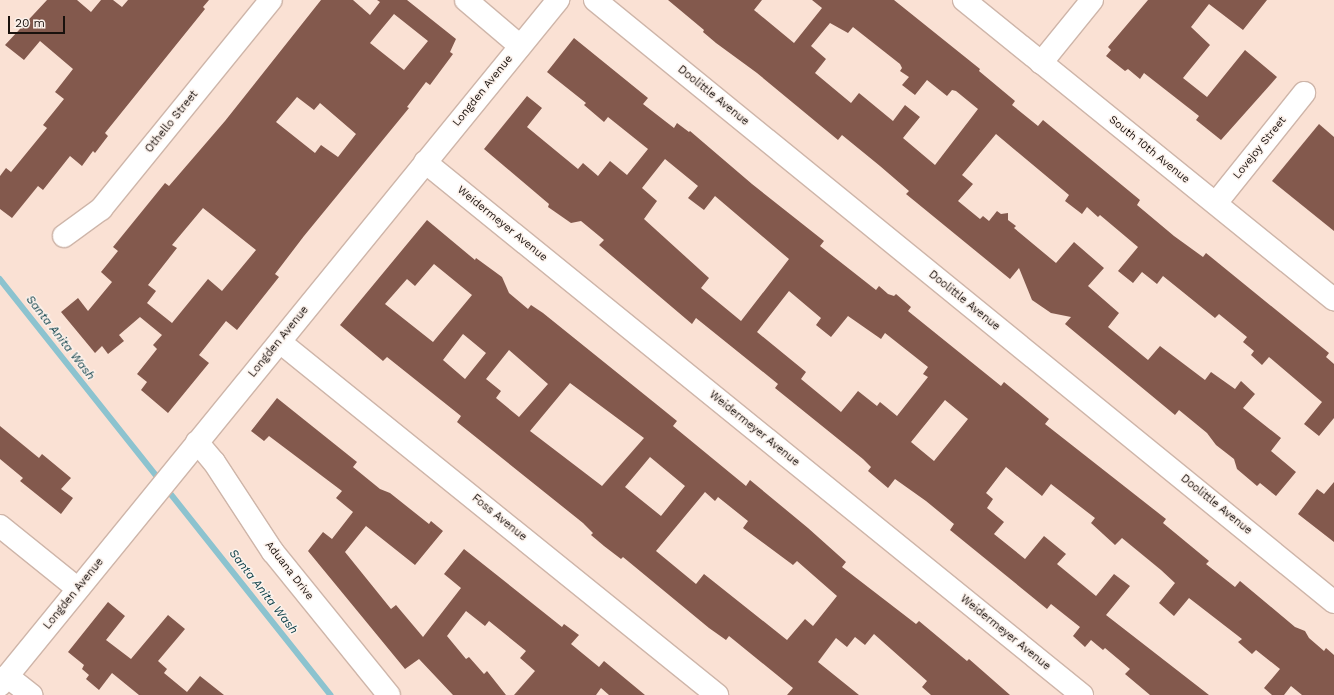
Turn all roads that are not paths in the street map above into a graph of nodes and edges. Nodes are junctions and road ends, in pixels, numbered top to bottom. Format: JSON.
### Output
{"nodes":[{"id":1,"x":270,"y":0,"type":"edge"},
{"id":2,"x":466,"y":0,"type":"edge"},
{"id":3,"x":558,"y":0,"type":"edge"},
{"id":4,"x":595,"y":0,"type":"edge"},
{"id":5,"x":964,"y":0,"type":"edge"},
{"id":6,"x":1092,"y":0,"type":"edge"},
{"id":7,"x":520,"y":46,"type":"junction"},
{"id":8,"x":1041,"y":63,"type":"junction"},
{"id":9,"x":1304,"y":93,"type":"dead end"},
{"id":10,"x":426,"y":162,"type":"junction"},
{"id":11,"x":1216,"y":203,"type":"junction"},
{"id":12,"x":64,"y":236,"type":"dead end"},
{"id":13,"x":1334,"y":300,"type":"edge"},
{"id":14,"x":280,"y":342,"type":"junction"},
{"id":15,"x":197,"y":442,"type":"junction"},
{"id":16,"x":0,"y":526,"type":"edge"},
{"id":17,"x":78,"y":589,"type":"junction"},
{"id":18,"x":1334,"y":602,"type":"edge"},
{"id":19,"x":4,"y":680,"type":"edge"},
{"id":20,"x":31,"y":695,"type":"edge"},
{"id":21,"x":389,"y":695,"type":"edge"},
{"id":22,"x":717,"y":695,"type":"edge"},
{"id":23,"x":1082,"y":695,"type":"edge"}],
"edges":[{"from":1,"to":12,"type":"street","name":"Othello Street"},
{"from":2,"to":7,"type":"street"},
{"from":3,"to":7,"type":"street","name":"Longden Avenue"},
{"from":4,"to":18,"type":"street","name":"Doolittle Avenue"},
{"from":5,"to":8,"type":"street","name":"South 10th Avenue"},
{"from":6,"to":8,"type":"street"},
{"from":7,"to":10,"type":"street","name":"Longden Avenue"},
{"from":8,"to":11,"type":"street","name":"South 10th Avenue"},
{"from":9,"to":11,"type":"street","name":"Lovejoy Street"},
{"from":10,"to":14,"type":"street","name":"Longden Avenue"},
{"from":10,"to":23,"type":"street","name":"Weidermeyer Avenue"},
{"from":11,"to":13,"type":"street","name":"South 10th Avenue"},
{"from":14,"to":15,"type":"street","name":"Longden Avenue"},
{"from":14,"to":22,"type":"street","name":"Foss Avenue"},
{"from":15,"to":17,"type":"street","name":"Longden Avenue"},
{"from":15,"to":21,"type":"street","name":"Aduana Drive"},
{"from":16,"to":17,"type":"street"},
{"from":17,"to":19,"type":"street","name":"Longden Avenue"},
{"from":19,"to":20,"type":"street"}]}
